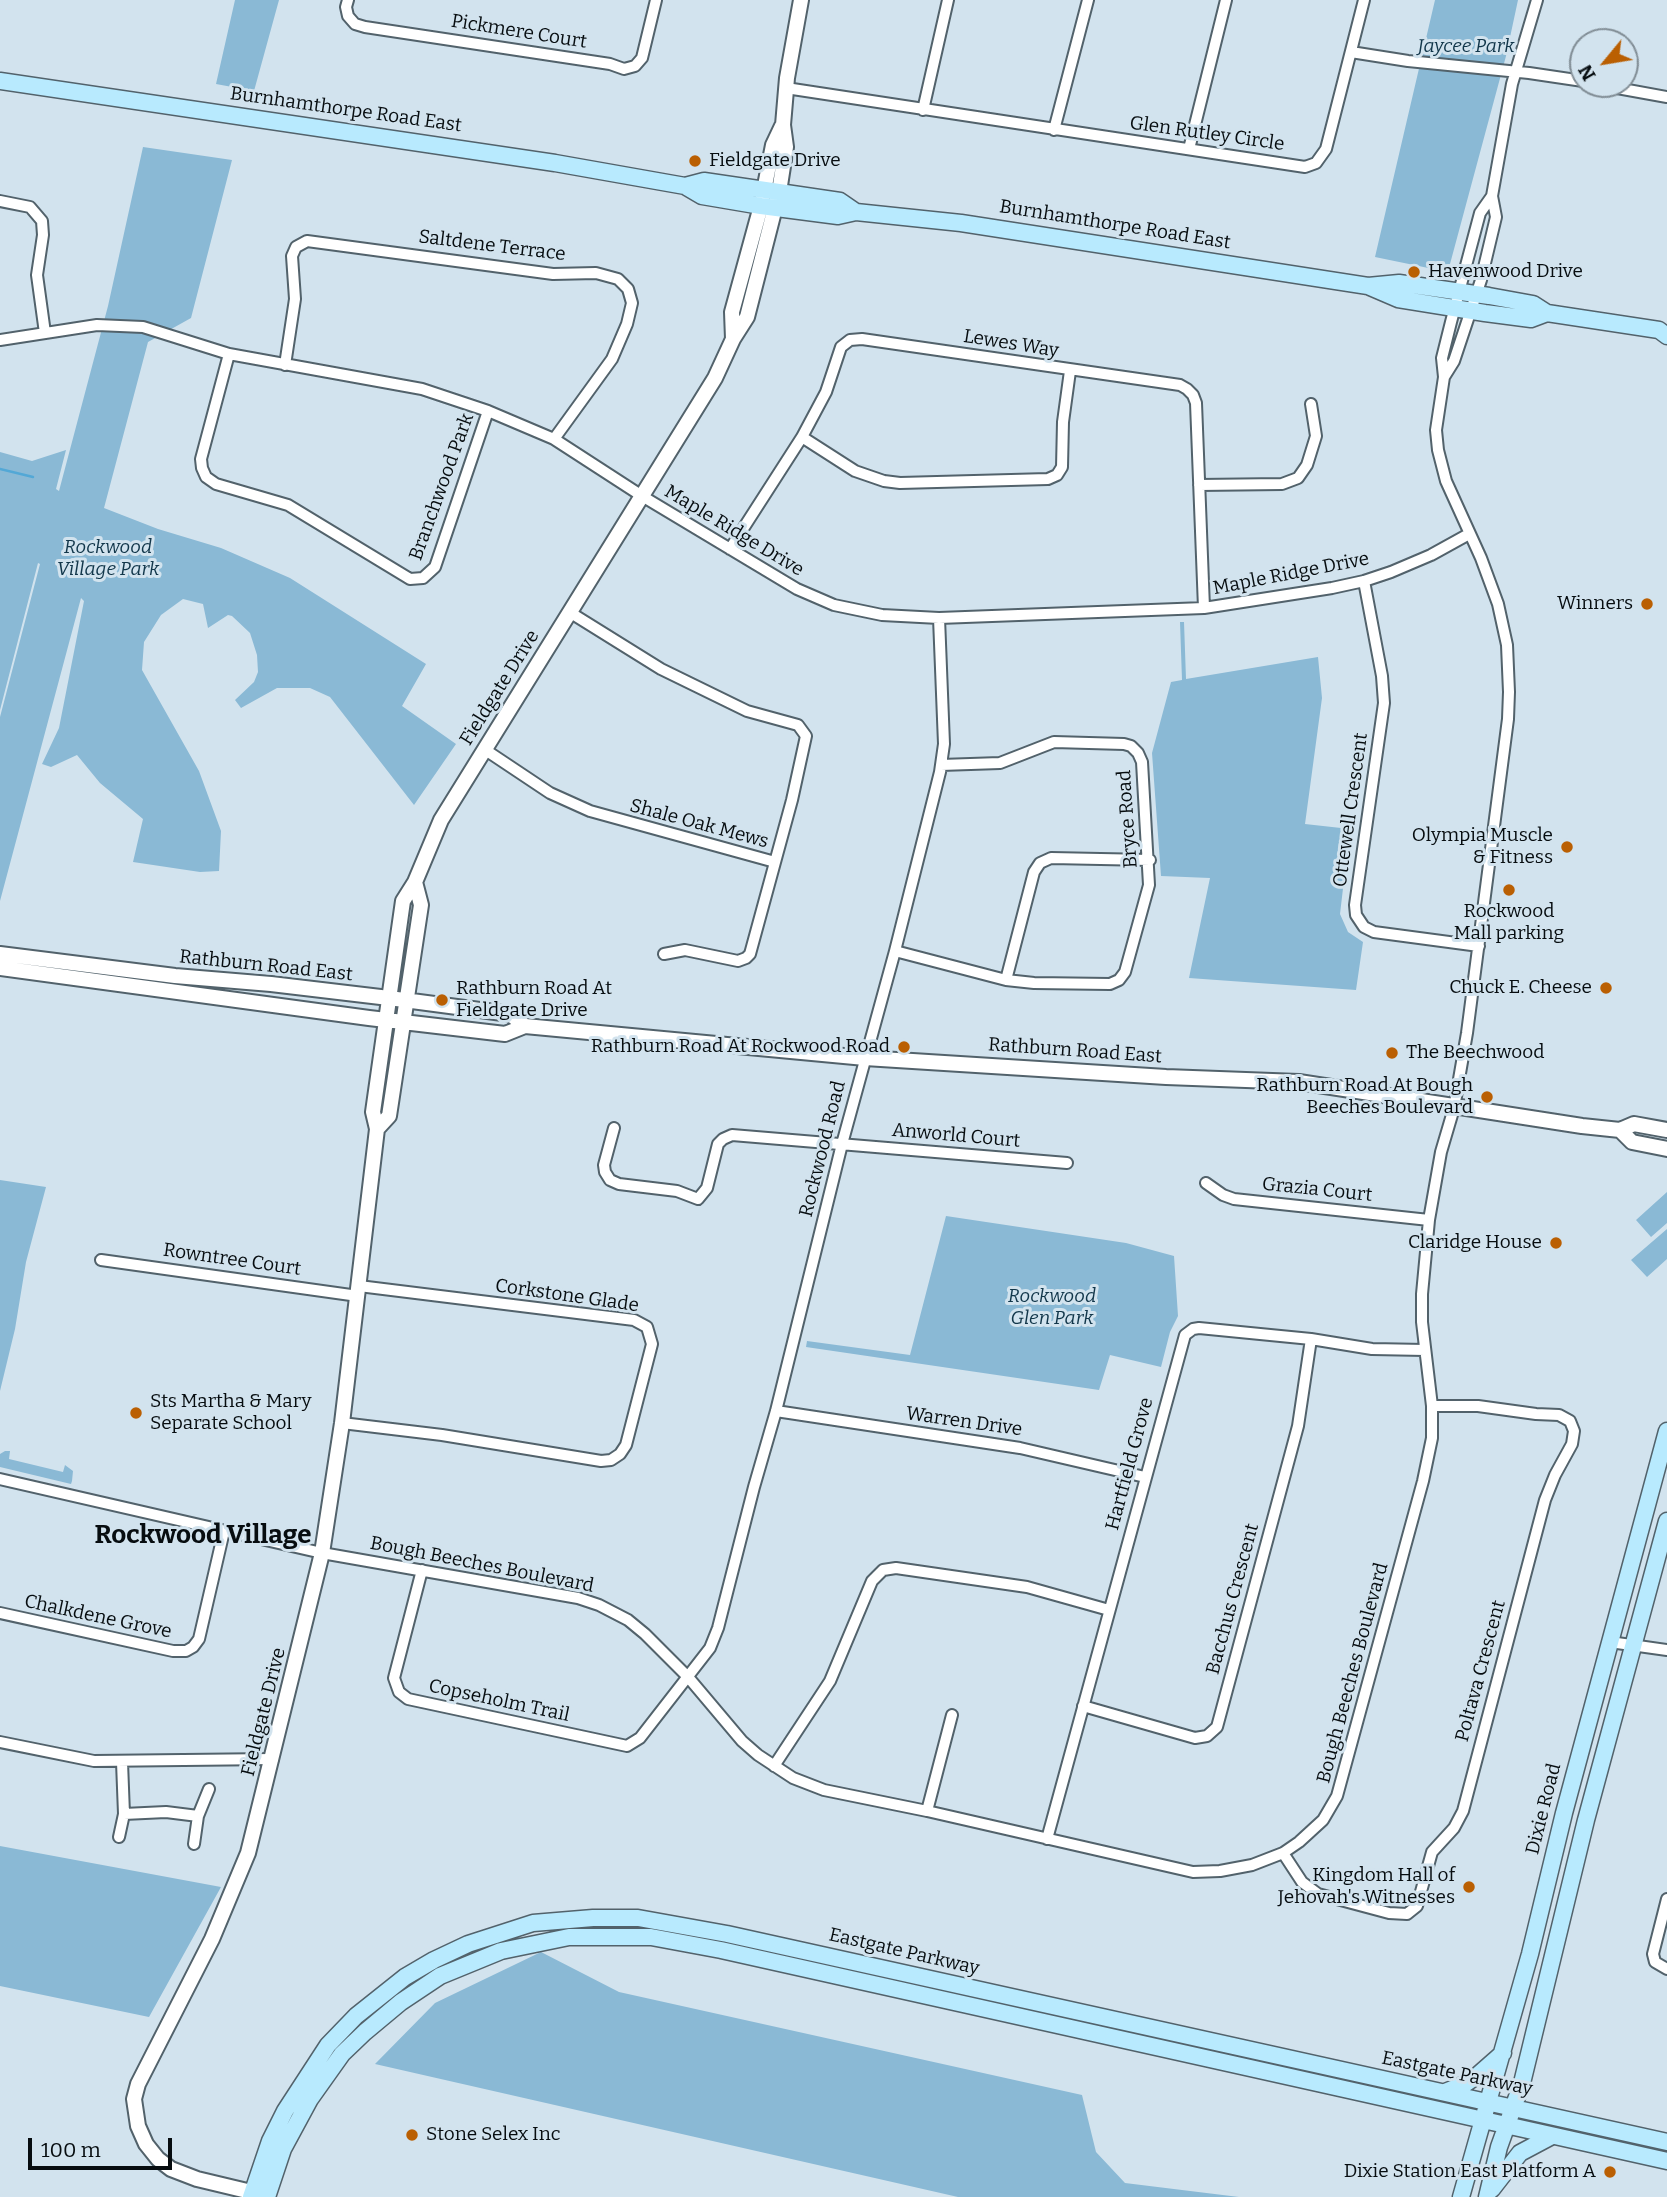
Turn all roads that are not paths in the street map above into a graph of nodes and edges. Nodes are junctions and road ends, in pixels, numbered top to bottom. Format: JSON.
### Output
{"nodes":[{"id":1,"x":348,"y":0,"type":"edge"},
{"id":2,"x":656,"y":0,"type":"edge"},
{"id":3,"x":801,"y":0,"type":"edge"},
{"id":4,"x":948,"y":0,"type":"edge"},
{"id":5,"x":1087,"y":0,"type":"edge"},
{"id":6,"x":1226,"y":0,"type":"edge"},
{"id":7,"x":1364,"y":0,"type":"edge"},
{"id":8,"x":1537,"y":0,"type":"edge"},
{"id":9,"x":1351,"y":52,"type":"junction"},
{"id":10,"x":1516,"y":71,"type":"junction"},
{"id":11,"x":1569,"y":79,"type":"edge"},
{"id":12,"x":0,"y":81,"type":"edge"},
{"id":13,"x":786,"y":88,"type":"junction"},
{"id":14,"x":1639,"y":92,"type":"edge"},
{"id":15,"x":1667,"y":97,"type":"edge"},
{"id":16,"x":923,"y":110,"type":"junction"},
{"id":17,"x":1054,"y":130,"type":"junction"},
{"id":18,"x":1189,"y":149,"type":"junction"},
{"id":19,"x":1492,"y":197,"type":"junction"},
{"id":20,"x":770,"y":199,"type":"junction"},
{"id":21,"x":0,"y":201,"type":"edge"},
{"id":22,"x":1465,"y":301,"type":"junction"},
{"id":23,"x":1664,"y":330,"type":"edge"},
{"id":24,"x":45,"y":333,"type":"junction"},
{"id":25,"x":0,"y":340,"type":"edge"},
{"id":26,"x":229,"y":354,"type":"junction"},
{"id":27,"x":285,"y":365,"type":"junction"},
{"id":28,"x":1070,"y":371,"type":"junction"},
{"id":29,"x":1311,"y":404,"type":"dead end"},
{"id":30,"x":488,"y":411,"type":"junction"},
{"id":31,"x":802,"y":437,"type":"junction"},
{"id":32,"x":554,"y":439,"type":"junction"},
{"id":33,"x":1199,"y":485,"type":"junction"},
{"id":34,"x":642,"y":496,"type":"junction"},
{"id":35,"x":1469,"y":534,"type":"junction"},
{"id":36,"x":730,"y":549,"type":"junction"},
{"id":37,"x":1364,"y":580,"type":"junction"},
{"id":38,"x":1204,"y":608,"type":"junction"},
{"id":39,"x":571,"y":613,"type":"junction"},
{"id":40,"x":939,"y":618,"type":"junction"},
{"id":41,"x":484,"y":749,"type":"junction"},
{"id":42,"x":941,"y":765,"type":"junction"},
{"id":43,"x":1150,"y":860,"type":"junction"},
{"id":44,"x":775,"y":862,"type":"junction"},
{"id":45,"x":415,"y":882,"type":"junction"},
{"id":46,"x":1479,"y":946,"type":"junction"},
{"id":47,"x":895,"y":951,"type":"junction"},
{"id":48,"x":0,"y":954,"type":"edge"},
{"id":49,"x":664,"y":954,"type":"dead end"},
{"id":50,"x":0,"y":968,"type":"edge"},
{"id":51,"x":1006,"y":980,"type":"junction"},
{"id":52,"x":389,"y":998,"type":"junction"},
{"id":53,"x":406,"y":1000,"type":"junction"},
{"id":54,"x":386,"y":1020,"type":"junction"},
{"id":55,"x":403,"y":1022,"type":"junction"},
{"id":56,"x":525,"y":1026,"type":"junction"},
{"id":57,"x":865,"y":1058,"type":"junction"},
{"id":58,"x":1454,"y":1108,"type":"junction"},
{"id":59,"x":614,"y":1128,"type":"dead end"},
{"id":60,"x":377,"y":1129,"type":"junction"},
{"id":61,"x":1620,"y":1130,"type":"junction"},
{"id":62,"x":1667,"y":1130,"type":"edge"},
{"id":63,"x":842,"y":1144,"type":"junction"},
{"id":64,"x":1667,"y":1149,"type":"edge"},
{"id":65,"x":1067,"y":1163,"type":"dead end"},
{"id":66,"x":1206,"y":1183,"type":"dead end"},
{"id":67,"x":1429,"y":1220,"type":"junction"},
{"id":68,"x":101,"y":1260,"type":"dead end"},
{"id":69,"x":358,"y":1291,"type":"junction"},
{"id":70,"x":1311,"y":1339,"type":"junction"},
{"id":71,"x":1425,"y":1350,"type":"junction"},
{"id":72,"x":1432,"y":1406,"type":"junction"},
{"id":73,"x":776,"y":1411,"type":"junction"},
{"id":74,"x":342,"y":1423,"type":"junction"},
{"id":75,"x":1667,"y":1433,"type":"edge"},
{"id":76,"x":1145,"y":1477,"type":"junction"},
{"id":77,"x":0,"y":1479,"type":"edge"},
{"id":78,"x":1667,"y":1521,"type":"edge"},
{"id":79,"x":224,"y":1531,"type":"junction"},
{"id":80,"x":322,"y":1553,"type":"junction"},
{"id":81,"x":422,"y":1570,"type":"junction"},
{"id":82,"x":1109,"y":1610,"type":"junction"},
{"id":83,"x":0,"y":1613,"type":"edge"},
{"id":84,"x":1610,"y":1642,"type":"junction"},
{"id":85,"x":1634,"y":1645,"type":"junction"},
{"id":86,"x":1667,"y":1650,"type":"edge"},
{"id":87,"x":688,"y":1677,"type":"junction"},
{"id":88,"x":1083,"y":1706,"type":"junction"},
{"id":89,"x":952,"y":1715,"type":"dead end"},
{"id":90,"x":0,"y":1742,"type":"edge"},
{"id":91,"x":273,"y":1759,"type":"junction"},
{"id":92,"x":122,"y":1762,"type":"junction"},
{"id":93,"x":774,"y":1766,"type":"junction"},
{"id":94,"x":209,"y":1789,"type":"dead end"},
{"id":95,"x":927,"y":1811,"type":"junction"},
{"id":96,"x":124,"y":1814,"type":"junction"},
{"id":97,"x":198,"y":1816,"type":"junction"},
{"id":98,"x":119,"y":1836,"type":"dead end"},
{"id":99,"x":1047,"y":1839,"type":"junction"},
{"id":100,"x":194,"y":1844,"type":"dead end"},
{"id":101,"x":1283,"y":1853,"type":"junction"},
{"id":102,"x":1667,"y":1899,"type":"edge"},
{"id":103,"x":1667,"y":1969,"type":"edge"},
{"id":104,"x":1503,"y":2052,"type":"junction"},
{"id":105,"x":1444,"y":2092,"type":"junction"},
{"id":106,"x":1489,"y":2102,"type":"junction"},
{"id":107,"x":1514,"y":2108,"type":"junction"},
{"id":108,"x":1483,"y":2121,"type":"junction"},
{"id":109,"x":1507,"y":2126,"type":"junction"},
{"id":110,"x":1552,"y":2136,"type":"junction"},
{"id":111,"x":1667,"y":2142,"type":"edge"},
{"id":112,"x":1667,"y":2161,"type":"edge"},
{"id":113,"x":1491,"y":2187,"type":"edge"},
{"id":114,"x":259,"y":2196,"type":"edge"},
{"id":115,"x":1461,"y":2197,"type":"edge"}],
"edges":[{"from":1,"to":2,"type":"street","name":"Pickmere Court"},
{"from":3,"to":13,"type":"street","name":"Fieldgate Drive"},
{"from":4,"to":16,"type":"street"},
{"from":5,"to":17,"type":"street"},
{"from":6,"to":18,"type":"street"},
{"from":7,"to":9,"type":"street","name":"Glen Rutley Circle"},
{"from":8,"to":10,"type":"street"},
{"from":9,"to":10,"type":"street"},
{"from":9,"to":18,"type":"street","name":"Glen Rutley Circle"},
{"from":10,"to":11,"type":"street"},
{"from":10,"to":19,"type":"street"},
{"from":12,"to":20,"type":"main road","name":"Burnhamthorpe Road East"},
{"from":13,"to":16,"type":"street","name":"Glen Rutley Circle"},
{"from":13,"to":20,"type":"street","name":"Fieldgate Drive"},
{"from":14,"to":15,"type":"street"},
{"from":16,"to":17,"type":"street","name":"Glen Rutley Circle"},
{"from":17,"to":18,"type":"street","name":"Glen Rutley Circle"},
{"from":19,"to":22,"type":"street"},
{"from":19,"to":22,"type":"street"},
{"from":20,"to":22,"type":"main road","name":"Burnhamthorpe Road East"},
{"from":20,"to":34,"type":"street","name":"Fieldgate Drive"},
{"from":21,"to":24,"type":"street"},
{"from":22,"to":23,"type":"main road","name":"Burnhamthorpe Road East"},
{"from":22,"to":35,"type":"street","name":"Bough Beeches Boulevard"},
{"from":24,"to":25,"type":"street","name":"Maple Ridge Drive"},
{"from":24,"to":26,"type":"street","name":"Maple Ridge Drive"},
{"from":26,"to":27,"type":"street","name":"Maple Ridge Drive"},
{"from":26,"to":30,"type":"street","name":"Branchwood Park"},
{"from":27,"to":30,"type":"street","name":"Maple Ridge Drive"},
{"from":27,"to":32,"type":"street","name":"Saltdene Terrace"},
{"from":28,"to":31,"type":"street","name":"Lewes Way"},
{"from":28,"to":31,"type":"street"},
{"from":28,"to":33,"type":"street","name":"Lewes Way"},
{"from":29,"to":33,"type":"street"},
{"from":30,"to":32,"type":"street","name":"Maple Ridge Drive"},
{"from":31,"to":36,"type":"street","name":"Lewes Way"},
{"from":32,"to":34,"type":"street","name":"Maple Ridge Drive"},
{"from":33,"to":38,"type":"street","name":"Lewes Way"},
{"from":34,"to":36,"type":"street","name":"Maple Ridge Drive"},
{"from":34,"to":39,"type":"street","name":"Fieldgate Drive"},
{"from":35,"to":37,"type":"street","name":"Maple Ridge Drive"},
{"from":35,"to":46,"type":"street","name":"Bough Beeches Boulevard"},
{"from":36,"to":40,"type":"street","name":"Maple Ridge Drive"},
{"from":37,"to":38,"type":"street","name":"Maple Ridge Drive"},
{"from":37,"to":46,"type":"street","name":"Ottewell Crescent"},
{"from":38,"to":40,"type":"street","name":"Maple Ridge Drive"},
{"from":39,"to":41,"type":"street","name":"Fieldgate Drive"},
{"from":39,"to":44,"type":"street","name":"Shale Oak Mews"},
{"from":40,"to":42,"type":"street","name":"Rockwood Road"},
{"from":41,"to":44,"type":"street","name":"Shale Oak Mews"},
{"from":41,"to":45,"type":"street","name":"Fieldgate Drive"},
{"from":42,"to":43,"type":"street","name":"Bryce Road"},
{"from":42,"to":47,"type":"street","name":"Rockwood Road"},
{"from":43,"to":51,"type":"street"},
{"from":43,"to":51,"type":"street","name":"Bryce Road"},
{"from":44,"to":49,"type":"street"},
{"from":45,"to":52,"type":"street","name":"Fieldgate Drive"},
{"from":45,"to":53,"type":"street","name":"Fieldgate Drive"},
{"from":46,"to":58,"type":"street","name":"Bough Beeches Boulevard"},
{"from":47,"to":51,"type":"street","name":"Bryce Road"},
{"from":47,"to":57,"type":"street","name":"Rockwood Road"},
{"from":48,"to":52,"type":"street","name":"Rathburn Road East"},
{"from":50,"to":54,"type":"street","name":"Rathburn Road East"},
{"from":52,"to":53,"type":"street","name":"Rathburn Road East"},
{"from":52,"to":54,"type":"street","name":"Fieldgate Drive"},
{"from":53,"to":55,"type":"street","name":"Fieldgate Drive"},
{"from":53,"to":56,"type":"street","name":"Rathburn Road East"},
{"from":54,"to":55,"type":"street","name":"Rathburn Road East"},
{"from":54,"to":60,"type":"street","name":"Fieldgate Drive"},
{"from":55,"to":56,"type":"street","name":"Rathburn Road East"},
{"from":55,"to":60,"type":"street","name":"Fieldgate Drive"},
{"from":56,"to":57,"type":"street","name":"Rathburn Road East"},
{"from":57,"to":58,"type":"street","name":"Rathburn Road East"},
{"from":57,"to":63,"type":"street","name":"Rockwood Road"},
{"from":58,"to":61,"type":"street","name":"Rathburn Road East"},
{"from":58,"to":67,"type":"street","name":"Bough Beeches Boulevard"},
{"from":59,"to":63,"type":"street","name":"Anworld Court"},
{"from":60,"to":69,"type":"street","name":"Fieldgate Drive"},
{"from":61,"to":62,"type":"street","name":"Rathburn Road East"},
{"from":61,"to":64,"type":"street","name":"Rathburn Road East"},
{"from":63,"to":65,"type":"street","name":"Anworld Court"},
{"from":63,"to":73,"type":"street","name":"Rockwood Road"},
{"from":66,"to":67,"type":"street","name":"Grazia Court"},
{"from":67,"to":71,"type":"street","name":"Bough Beeches Boulevard"},
{"from":68,"to":69,"type":"street","name":"Rowntree Court"},
{"from":69,"to":74,"type":"street","name":"Fieldgate Drive"},
{"from":69,"to":74,"type":"street","name":"Corkstone Glade"},
{"from":70,"to":71,"type":"street","name":"Hartfield Grove"},
{"from":70,"to":76,"type":"street","name":"Hartfield Grove"},
{"from":70,"to":88,"type":"street","name":"Bacchus Crescent"},
{"from":71,"to":72,"type":"street","name":"Bough Beeches Boulevard"},
{"from":72,"to":101,"type":"street","name":"Bough Beeches Boulevard"},
{"from":72,"to":101,"type":"street","name":"Poltava Crescent"},
{"from":73,"to":76,"type":"street","name":"Warren Drive"},
{"from":73,"to":87,"type":"street","name":"Rockwood Road"},
{"from":74,"to":80,"type":"street","name":"Fieldgate Drive"},
{"from":75,"to":84,"type":"main road","name":"Dixie Road"},
{"from":76,"to":82,"type":"street","name":"Hartfield Grove"},
{"from":77,"to":79,"type":"street","name":"Bough Beeches Boulevard"},
{"from":78,"to":85,"type":"main road"},
{"from":79,"to":80,"type":"street","name":"Bough Beeches Boulevard"},
{"from":79,"to":83,"type":"street","name":"Chalkdene Grove"},
{"from":80,"to":81,"type":"street","name":"Bough Beeches Boulevard"},
{"from":80,"to":91,"type":"street","name":"Fieldgate Drive"},
{"from":81,"to":87,"type":"street","name":"Bough Beeches Boulevard"},
{"from":81,"to":87,"type":"street","name":"Copseholm Trail"},
{"from":82,"to":88,"type":"street","name":"Hartfield Grove"},
{"from":82,"to":93,"type":"street"},
{"from":84,"to":85,"type":"street"},
{"from":84,"to":104,"type":"main road","name":"Dixie Road"},
{"from":85,"to":86,"type":"street"},
{"from":85,"to":107,"type":"main road"},
{"from":87,"to":93,"type":"street","name":"Bough Beeches Boulevard"},
{"from":88,"to":99,"type":"street","name":"Hartfield Grove"},
{"from":89,"to":95,"type":"street"},
{"from":90,"to":92,"type":"street"},
{"from":91,"to":92,"type":"street"},
{"from":91,"to":114,"type":"street","name":"Fieldgate Drive"},
{"from":92,"to":96,"type":"street"},
{"from":93,"to":95,"type":"street","name":"Bough Beeches Boulevard"},
{"from":94,"to":97,"type":"street"},
{"from":95,"to":99,"type":"street","name":"Bough Beeches Boulevard"},
{"from":96,"to":97,"type":"street"},
{"from":96,"to":98,"type":"street"},
{"from":97,"to":100,"type":"street"},
{"from":99,"to":101,"type":"street","name":"Bough Beeches Boulevard"},
{"from":102,"to":103,"type":"street"},
{"from":104,"to":105,"type":"main road"},
{"from":104,"to":106,"type":"main road","name":"Dixie Road"},
{"from":105,"to":106,"type":"main road","name":"Eastgate Parkway"},
{"from":105,"to":114,"type":"main road","name":"Eastgate Parkway"},
{"from":106,"to":107,"type":"main road","name":"Eastgate Parkway"},
{"from":106,"to":108,"type":"main road","name":"Dixie Road"},
{"from":107,"to":109,"type":"main road"},
{"from":107,"to":111,"type":"main road","name":"Eastgate Parkway"},
{"from":108,"to":109,"type":"main road","name":"Eastgate Parkway"},
{"from":108,"to":114,"type":"main road","name":"Eastgate Parkway"},
{"from":108,"to":115,"type":"main road","name":"Dixie Road"},
{"from":109,"to":110,"type":"main road","name":"Eastgate Parkway"},
{"from":109,"to":113,"type":"main road"},
{"from":110,"to":112,"type":"main road","name":"Eastgate Parkway"},
{"from":110,"to":113,"type":"main road"}]}
